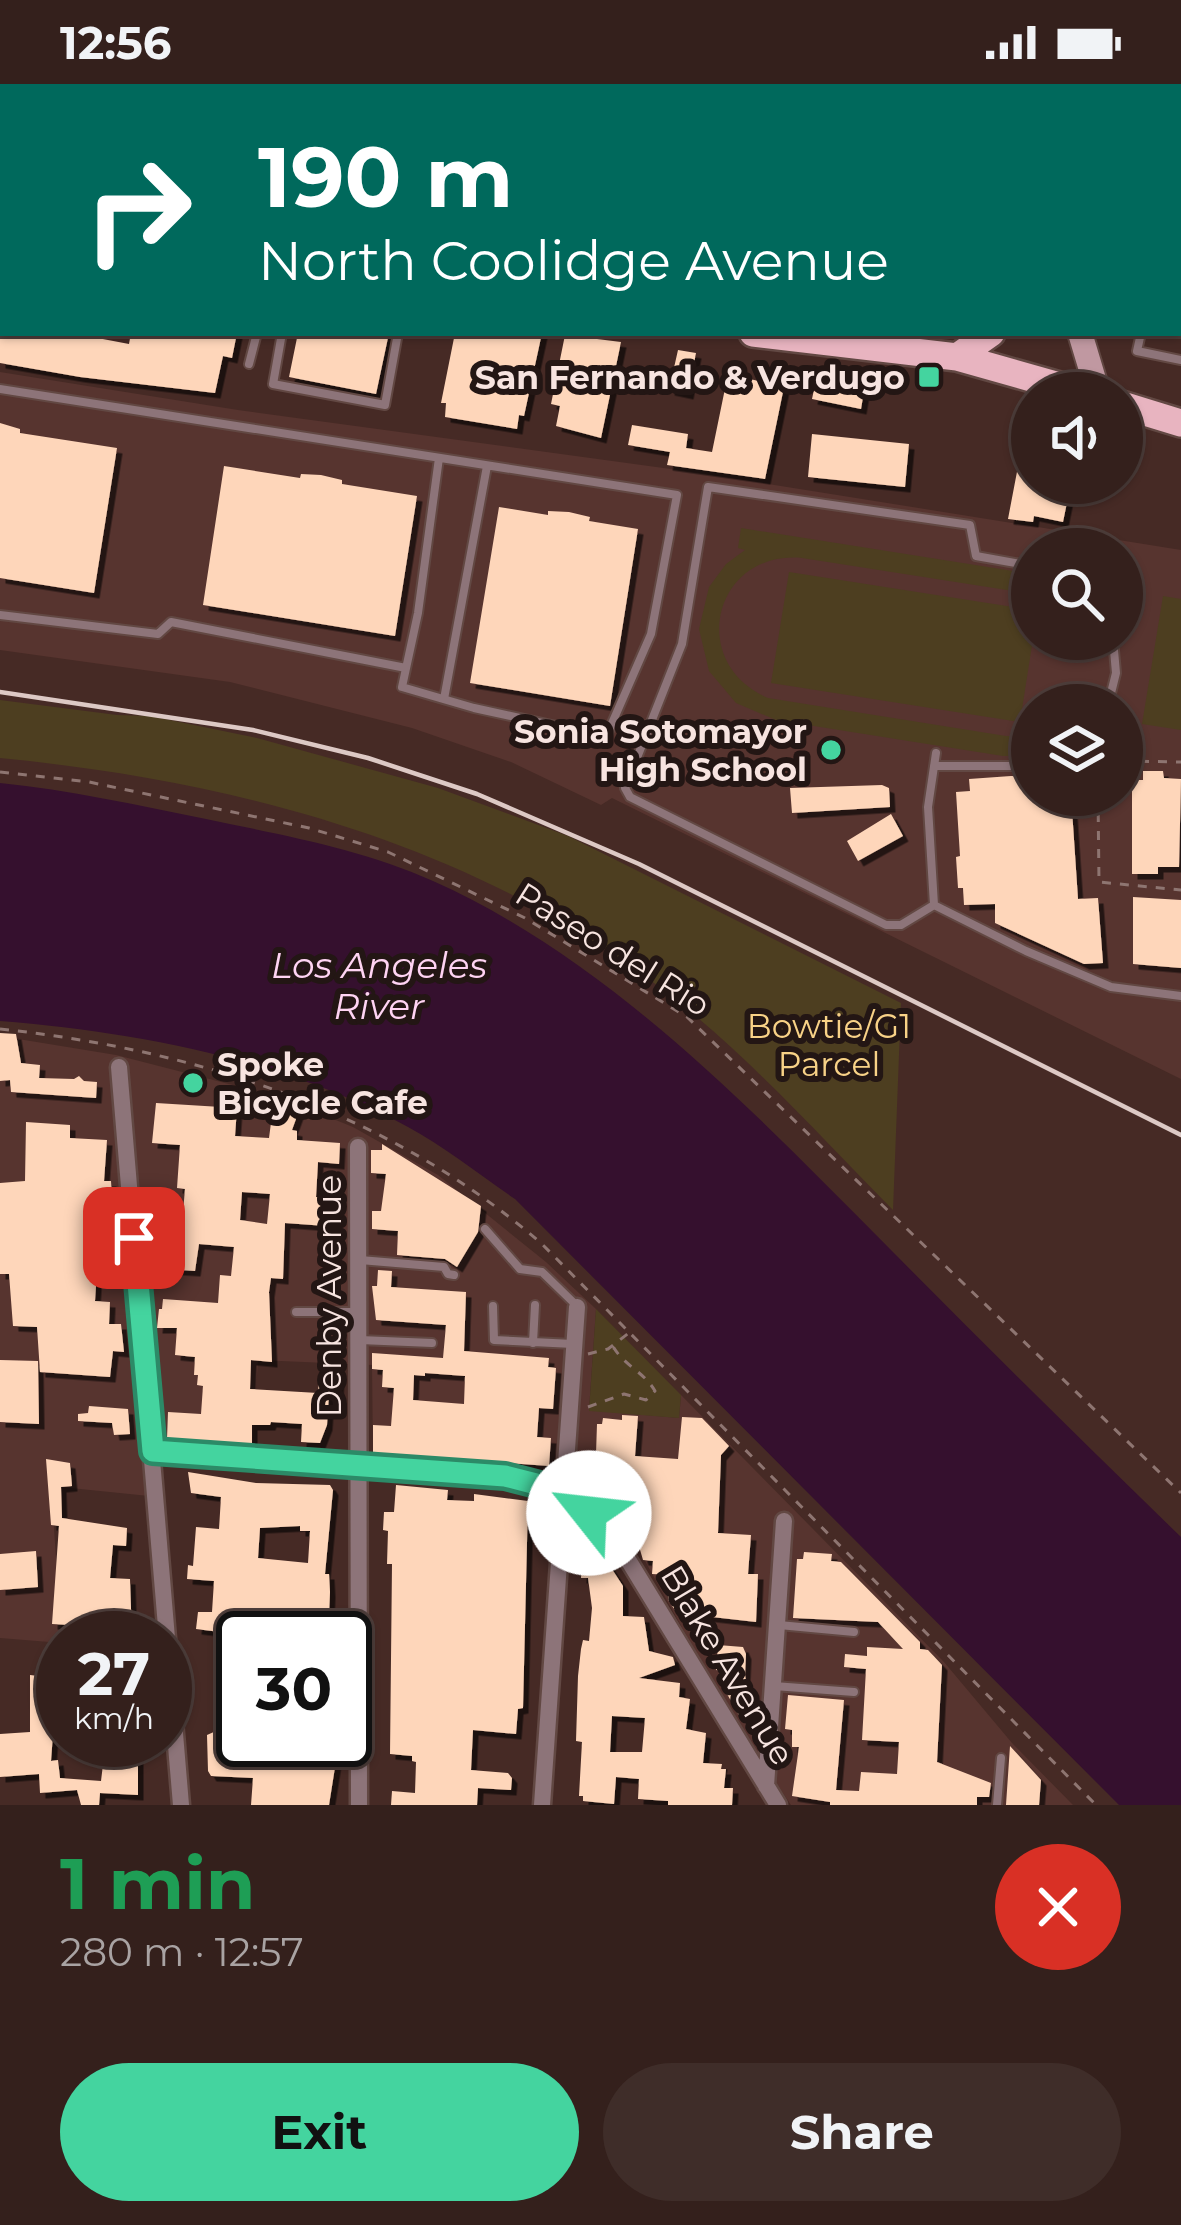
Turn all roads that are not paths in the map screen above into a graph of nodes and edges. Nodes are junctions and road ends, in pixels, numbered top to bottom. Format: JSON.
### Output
{"nodes":[{"id":1,"x":256,"y":336,"type":"edge"},
{"id":2,"x":281,"y":336,"type":"edge"},
{"id":3,"x":398,"y":336,"type":"edge"},
{"id":4,"x":790,"y":336,"type":"edge"},
{"id":5,"x":983,"y":336,"type":"edge"},
{"id":6,"x":1005,"y":336,"type":"edge"},
{"id":7,"x":1081,"y":336,"type":"edge"},
{"id":8,"x":1141,"y":336,"type":"edge"},
{"id":9,"x":949,"y":349,"type":"edge"},
{"id":10,"x":1181,"y":360,"type":"edge"},
{"id":11,"x":249,"y":364,"type":"dead end"},
{"id":12,"x":1010,"y":370,"type":"junction"},
{"id":13,"x":1016,"y":372,"type":"edge"},
{"id":14,"x":1092,"y":372,"type":"edge"},
{"id":15,"x":0,"y":389,"type":"edge"},
{"id":16,"x":1143,"y":411,"type":"edge"},
{"id":17,"x":1181,"y":423,"type":"edge"},
{"id":18,"x":439,"y":458,"type":"junction"},
{"id":19,"x":487,"y":466,"type":"junction"},
{"id":20,"x":1011,"y":562,"type":"edge"},
{"id":21,"x":0,"y":615,"type":"edge"},
{"id":22,"x":406,"y":668,"type":"junction"},
{"id":23,"x":444,"y":699,"type":"junction"},
{"id":24,"x":936,"y":753,"type":"dead end"},
{"id":25,"x":934,"y":766,"type":"junction"},
{"id":26,"x":1011,"y":766,"type":"edge"},
{"id":27,"x":934,"y":905,"type":"junction"},
{"id":28,"x":1181,"y":996,"type":"edge"},
{"id":29,"x":119,"y":1067,"type":"dead end"},
{"id":30,"x":358,"y":1147,"type":"dead end"},
{"id":31,"x":485,"y":1229,"type":"dead end"},
{"id":32,"x":358,"y":1260,"type":"junction"},
{"id":33,"x":454,"y":1275,"type":"dead end"},
{"id":34,"x":535,"y":1305,"type":"dead end"},
{"id":35,"x":493,"y":1306,"type":"dead end"},
{"id":36,"x":577,"y":1306,"type":"joint"},
{"id":37,"x":296,"y":1312,"type":"dead end"},
{"id":38,"x":359,"y":1312,"type":"junction"},
{"id":39,"x":358,"y":1340,"type":"junction"},
{"id":40,"x":532,"y":1342,"type":"junction"},
{"id":41,"x":431,"y":1343,"type":"dead end"},
{"id":42,"x":574,"y":1349,"type":"junction"},
{"id":43,"x":153,"y":1451,"type":"junction"},
{"id":44,"x":359,"y":1465,"type":"junction"},
{"id":45,"x":563,"y":1496,"type":"junction"},
{"id":46,"x":784,"y":1521,"type":"dead end"},
{"id":47,"x":163,"y":1611,"type":"edge"},
{"id":48,"x":777,"y":1625,"type":"junction"},
{"id":49,"x":854,"y":1631,"type":"dead end"},
{"id":50,"x":773,"y":1686,"type":"junction"},
{"id":51,"x":854,"y":1692,"type":"dead end"},
{"id":52,"x":1000,"y":1758,"type":"dead end"},
{"id":53,"x":176,"y":1767,"type":"edge"},
{"id":54,"x":766,"y":1796,"type":"edge"},
{"id":55,"x":181,"y":1805,"type":"edge"},
{"id":56,"x":359,"y":1805,"type":"edge"},
{"id":57,"x":542,"y":1805,"type":"edge"},
{"id":58,"x":778,"y":1805,"type":"edge"},
{"id":59,"x":997,"y":1805,"type":"edge"}],
"edges":[{"from":1,"to":11,"type":"lane"},
{"from":2,"to":3,"type":"lane"},
{"from":4,"to":9,"type":"main road"},
{"from":5,"to":9,"type":"main road"},
{"from":6,"to":12,"type":"main road"},
{"from":7,"to":14,"type":"main road"},
{"from":8,"to":10,"type":"lane"},
{"from":9,"to":12,"type":"main road"},
{"from":12,"to":13,"type":"main road"},
{"from":15,"to":18,"type":"lane"},
{"from":16,"to":17,"type":"main road"},
{"from":18,"to":19,"type":"lane"},
{"from":18,"to":22,"type":"lane"},
{"from":19,"to":23,"type":"lane"},
{"from":19,"to":23,"type":"lane"},
{"from":20,"to":27,"type":"lane"},
{"from":21,"to":22,"type":"lane"},
{"from":22,"to":23,"type":"lane"},
{"from":24,"to":25,"type":"lane"},
{"from":25,"to":26,"type":"lane"},
{"from":25,"to":27,"type":"lane"},
{"from":27,"to":28,"type":"lane"},
{"from":29,"to":43,"type":"street"},
{"from":30,"to":32,"type":"street","name":"Denby Avenue"},
{"from":31,"to":36,"type":"lane"},
{"from":32,"to":33,"type":"lane"},
{"from":32,"to":38,"type":"street","name":"Denby Avenue"},
{"from":34,"to":40,"type":"lane"},
{"from":35,"to":40,"type":"lane"},
{"from":36,"to":42,"type":"street"},
{"from":37,"to":38,"type":"lane"},
{"from":38,"to":39,"type":"street","name":"Denby Avenue"},
{"from":39,"to":41,"type":"lane"},
{"from":39,"to":44,"type":"street","name":"Denby Avenue"},
{"from":40,"to":42,"type":"lane"},
{"from":42,"to":45,"type":"street"},
{"from":43,"to":44,"type":"street","name":"Blake Avenue"},
{"from":43,"to":47,"type":"street"},
{"from":44,"to":45,"type":"street","name":"Blake Avenue"},
{"from":44,"to":56,"type":"street","name":"Denby Avenue"},
{"from":45,"to":54,"type":"street","name":"Blake Avenue"},
{"from":45,"to":57,"type":"street"},
{"from":46,"to":48,"type":"street"},
{"from":48,"to":49,"type":"lane"},
{"from":48,"to":50,"type":"street"},
{"from":50,"to":51,"type":"lane"},
{"from":50,"to":54,"type":"street"},
{"from":52,"to":59,"type":"lane"},
{"from":53,"to":55,"type":"street"},
{"from":54,"to":58,"type":"street","name":"Blake Avenue"}]}
